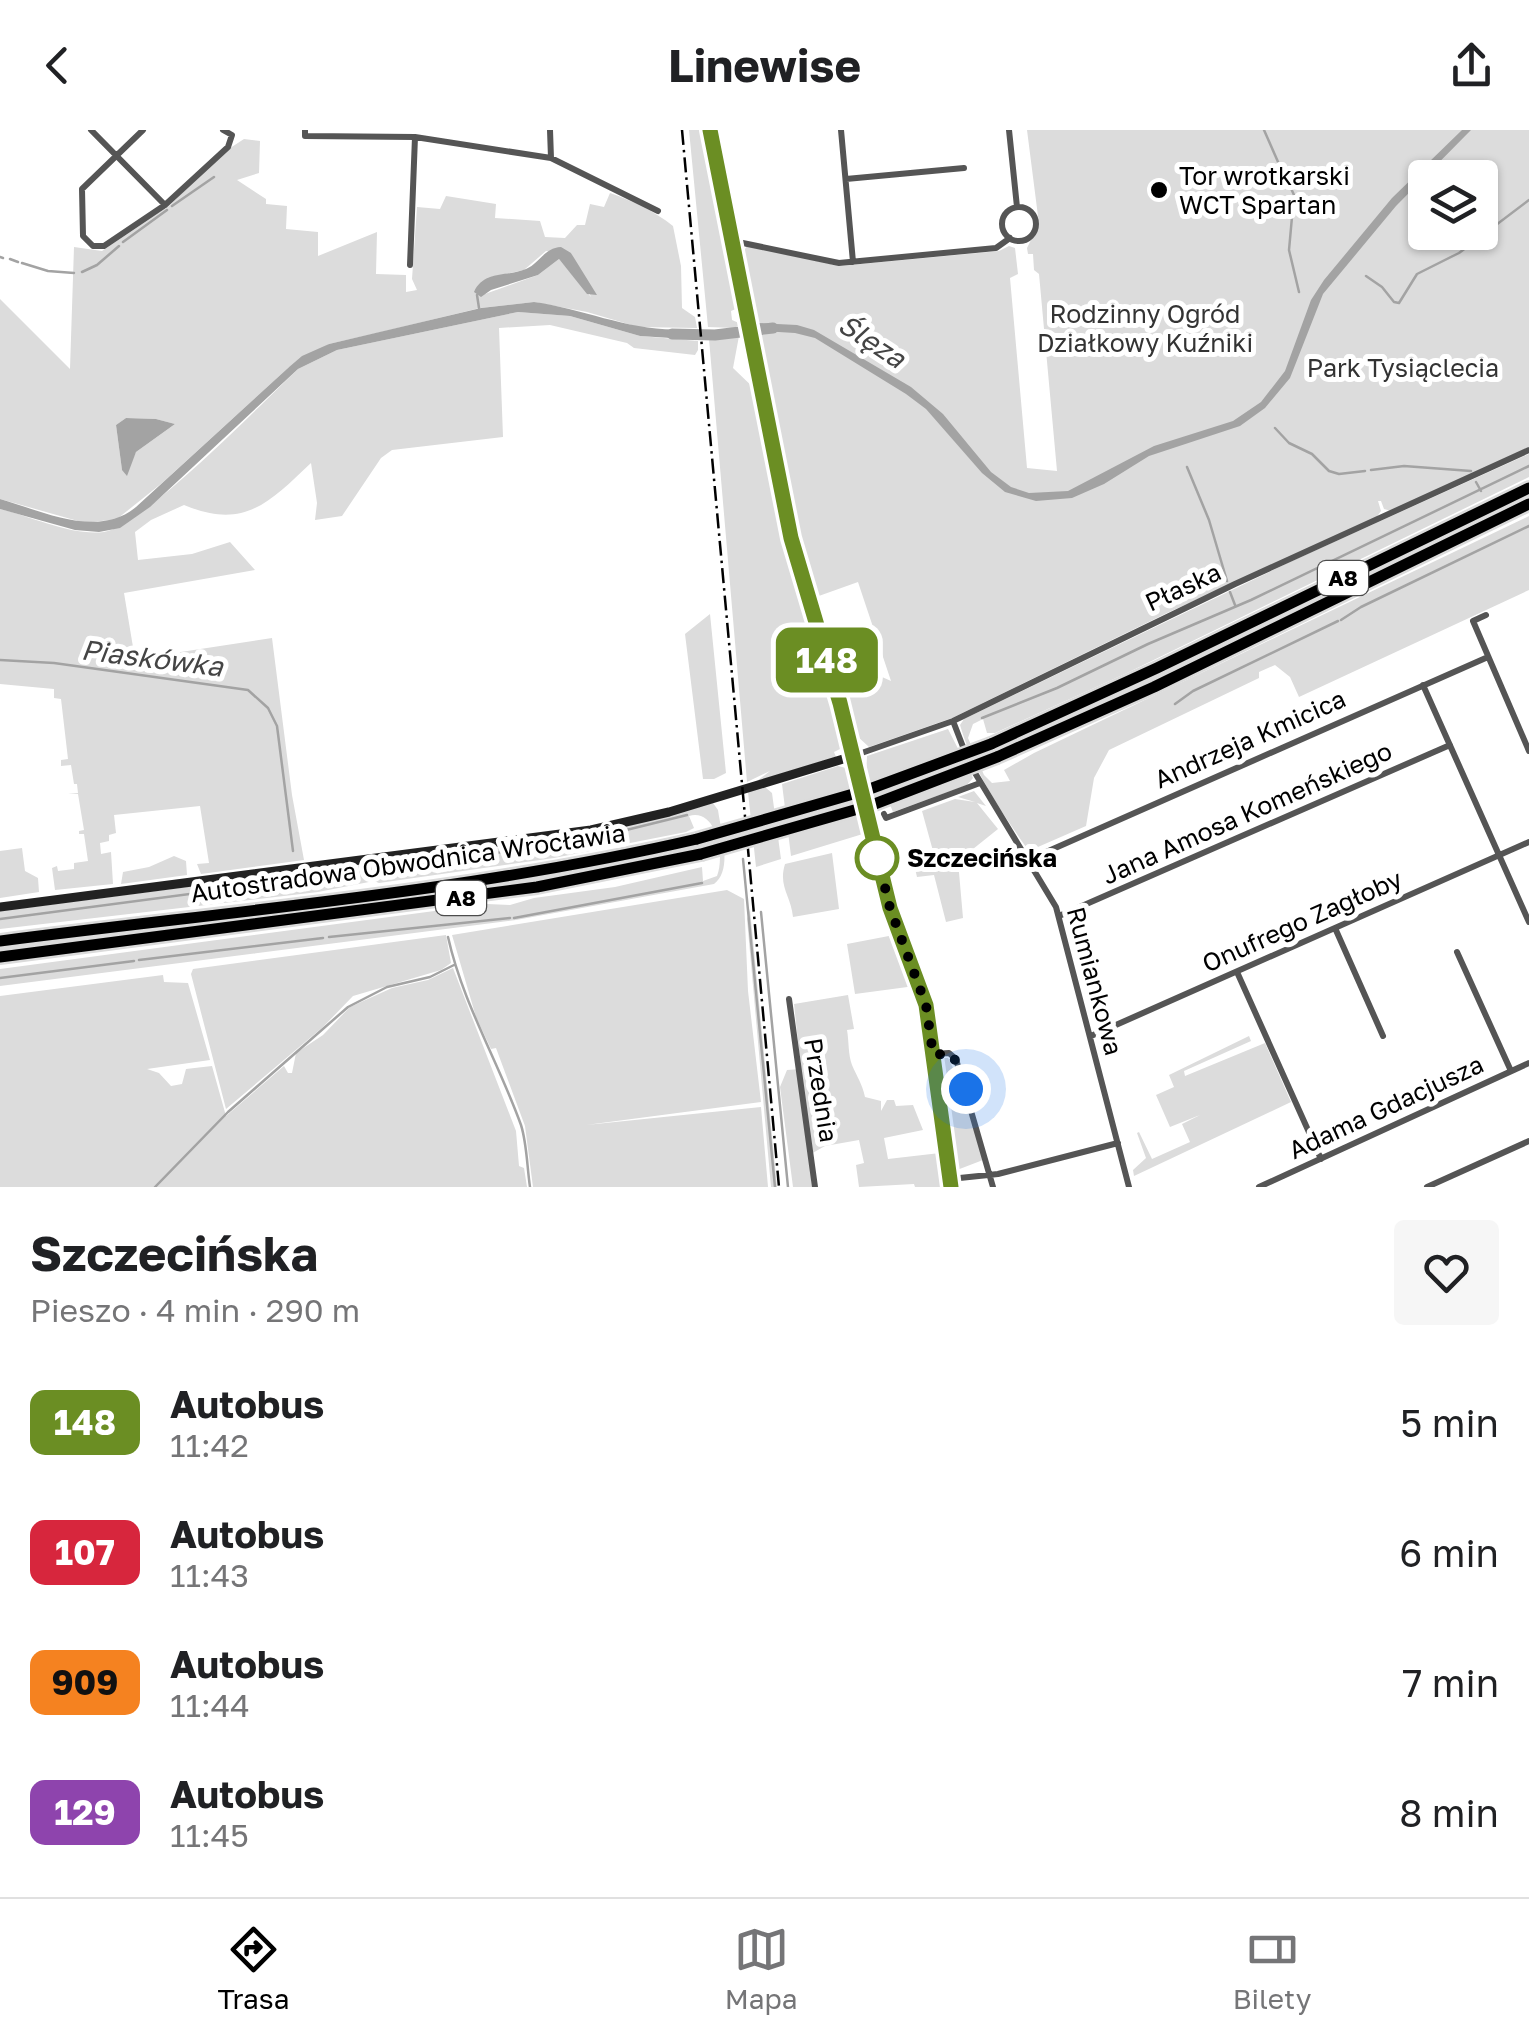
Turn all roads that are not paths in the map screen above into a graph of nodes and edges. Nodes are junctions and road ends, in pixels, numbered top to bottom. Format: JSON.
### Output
{"nodes":[{"id":1,"x":91,"y":130,"type":"edge"},
{"id":2,"x":143,"y":130,"type":"edge"},
{"id":3,"x":222,"y":130,"type":"edge"},
{"id":4,"x":438,"y":130,"type":"edge"},
{"id":5,"x":550,"y":130,"type":"edge"},
{"id":6,"x":710,"y":130,"type":"edge"},
{"id":7,"x":840,"y":130,"type":"edge"},
{"id":8,"x":1010,"y":130,"type":"edge"},
{"id":9,"x":305,"y":133,"type":"edge"},
{"id":10,"x":415,"y":137,"type":"junction"},
{"id":11,"x":438,"y":140,"type":"junction"},
{"id":12,"x":116,"y":156,"type":"junction"},
{"id":13,"x":551,"y":158,"type":"junction"},
{"id":14,"x":964,"y":168,"type":"dead end"},
{"id":15,"x":845,"y":179,"type":"junction"},
{"id":16,"x":165,"y":205,"type":"junction"},
{"id":17,"x":1017,"y":208,"type":"junction"},
{"id":18,"x":658,"y":211,"type":"dead end"},
{"id":19,"x":1010,"y":238,"type":"junction"},
{"id":20,"x":731,"y":240,"type":"junction"},
{"id":21,"x":853,"y":262,"type":"junction"},
{"id":22,"x":410,"y":266,"type":"dead end"},
{"id":23,"x":1529,"y":450,"type":"edge"},
{"id":24,"x":1529,"y":488,"type":"edge"},
{"id":25,"x":1529,"y":504,"type":"edge"},
{"id":26,"x":1486,"y":615,"type":"dead end"},
{"id":27,"x":1488,"y":657,"type":"junction"},
{"id":28,"x":1423,"y":685,"type":"junction"},
{"id":29,"x":953,"y":720,"type":"junction"},
{"id":30,"x":1450,"y":745,"type":"junction"},
{"id":31,"x":1529,"y":751,"type":"edge"},
{"id":32,"x":853,"y":756,"type":"junction"},
{"id":33,"x":980,"y":783,"type":"junction"},
{"id":34,"x":885,"y":816,"type":"dead end"},
{"id":35,"x":1529,"y":842,"type":"edge"},
{"id":36,"x":1499,"y":855,"type":"junction"},
{"id":37,"x":1028,"y":860,"type":"junction"},
{"id":38,"x":0,"y":907,"type":"edge"},
{"id":39,"x":1059,"y":916,"type":"junction"},
{"id":40,"x":1529,"y":922,"type":"edge"},
{"id":41,"x":1335,"y":928,"type":"junction"},
{"id":42,"x":0,"y":932,"type":"edge"},
{"id":43,"x":39,"y":936,"type":"junction"},
{"id":44,"x":0,"y":941,"type":"edge"},
{"id":45,"x":1456,"y":952,"type":"dead end"},
{"id":46,"x":0,"y":957,"type":"edge"},
{"id":47,"x":1237,"y":972,"type":"junction"},
{"id":48,"x":789,"y":999,"type":"dead end"},
{"id":49,"x":1091,"y":1036,"type":"junction"},
{"id":50,"x":1383,"y":1036,"type":"dead end"},
{"id":51,"x":933,"y":1054,"type":"junction"},
{"id":52,"x":1529,"y":1063,"type":"edge"},
{"id":53,"x":1511,"y":1071,"type":"junction"},
{"id":54,"x":1529,"y":1141,"type":"edge"},
{"id":55,"x":1118,"y":1143,"type":"junction"},
{"id":56,"x":1321,"y":1159,"type":"junction"},
{"id":57,"x":990,"y":1174,"type":"junction"},
{"id":58,"x":951,"y":1183,"type":"edge"},
{"id":59,"x":815,"y":1187,"type":"edge"},
{"id":60,"x":994,"y":1187,"type":"edge"},
{"id":61,"x":1129,"y":1187,"type":"edge"},
{"id":62,"x":1259,"y":1187,"type":"edge"},
{"id":63,"x":1428,"y":1187,"type":"edge"}],
"edges":[{"from":1,"to":12,"type":"street"},
{"from":2,"to":12,"type":"street"},
{"from":3,"to":16,"type":"street"},
{"from":4,"to":11,"type":"street"},
{"from":5,"to":13,"type":"street"},
{"from":6,"to":20,"type":"street"},
{"from":7,"to":15,"type":"street"},
{"from":8,"to":17,"type":"street"},
{"from":9,"to":10,"type":"street"},
{"from":10,"to":11,"type":"street"},
{"from":10,"to":22,"type":"street"},
{"from":11,"to":13,"type":"street"},
{"from":12,"to":16,"type":"street"},
{"from":12,"to":16,"type":"street"},
{"from":13,"to":18,"type":"street"},
{"from":14,"to":15,"type":"street"},
{"from":15,"to":21,"type":"street"},
{"from":17,"to":19,"type":"street"},
{"from":17,"to":19,"type":"street"},
{"from":19,"to":21,"type":"street"},
{"from":20,"to":21,"type":"street"},
{"from":20,"to":32,"type":"street"},
{"from":23,"to":29,"type":"street","name":"Płaska"},
{"from":24,"to":43,"type":"highway","name":"Autostradowa Obwodnica Wrocławia","number":"A8","bridge":true},
{"from":25,"to":46,"type":"highway","name":"Autostradowa Obwodnica Wrocławia","number":"A8","bridge":true},
{"from":26,"to":27,"type":"street"},
{"from":27,"to":28,"type":"street","name":"Andrzeja Kmicica"},
{"from":27,"to":31,"type":"street"},
{"from":28,"to":30,"type":"street"},
{"from":28,"to":37,"type":"street","name":"Andrzeja Kmicica"},
{"from":29,"to":32,"type":"street","name":"Płaska"},
{"from":29,"to":33,"type":"street","name":"Rumiankowa"},
{"from":30,"to":36,"type":"street"},
{"from":30,"to":39,"type":"street","name":"Jana Amosa Komeńskiego"},
{"from":32,"to":38,"type":"street"},
{"from":32,"to":51,"type":"street"},
{"from":33,"to":34,"type":"street"},
{"from":33,"to":37,"type":"street","name":"Rumiankowa"},
{"from":35,"to":36,"type":"street","name":"Onufrego Zagłoby"},
{"from":36,"to":40,"type":"street"},
{"from":36,"to":41,"type":"street","name":"Onufrego Zagłoby"},
{"from":37,"to":39,"type":"street","name":"Rumiankowa"},
{"from":39,"to":49,"type":"street","name":"Rumiankowa"},
{"from":41,"to":47,"type":"street","name":"Onufrego Zagłoby"},
{"from":41,"to":50,"type":"street"},
{"from":42,"to":43,"type":"highway"},
{"from":43,"to":44,"type":"highway","name":"Autostradowa Obwodnica Wrocławia","number":"A8"},
{"from":45,"to":53,"type":"street"},
{"from":47,"to":49,"type":"street","name":"Onufrego Zagłoby"},
{"from":47,"to":56,"type":"street"},
{"from":48,"to":59,"type":"street","name":"Przednia"},
{"from":49,"to":55,"type":"street","name":"Rumiankowa"},
{"from":51,"to":57,"type":"street"},
{"from":51,"to":58,"type":"street"},
{"from":52,"to":53,"type":"street","name":"Adama Gdacjusza"},
{"from":53,"to":56,"type":"street","name":"Adama Gdacjusza"},
{"from":54,"to":63,"type":"street"},
{"from":55,"to":57,"type":"street"},
{"from":55,"to":61,"type":"street","name":"Rumiankowa"},
{"from":56,"to":62,"type":"street","name":"Adama Gdacjusza"},
{"from":57,"to":58,"type":"street"},
{"from":57,"to":60,"type":"street"}]}
